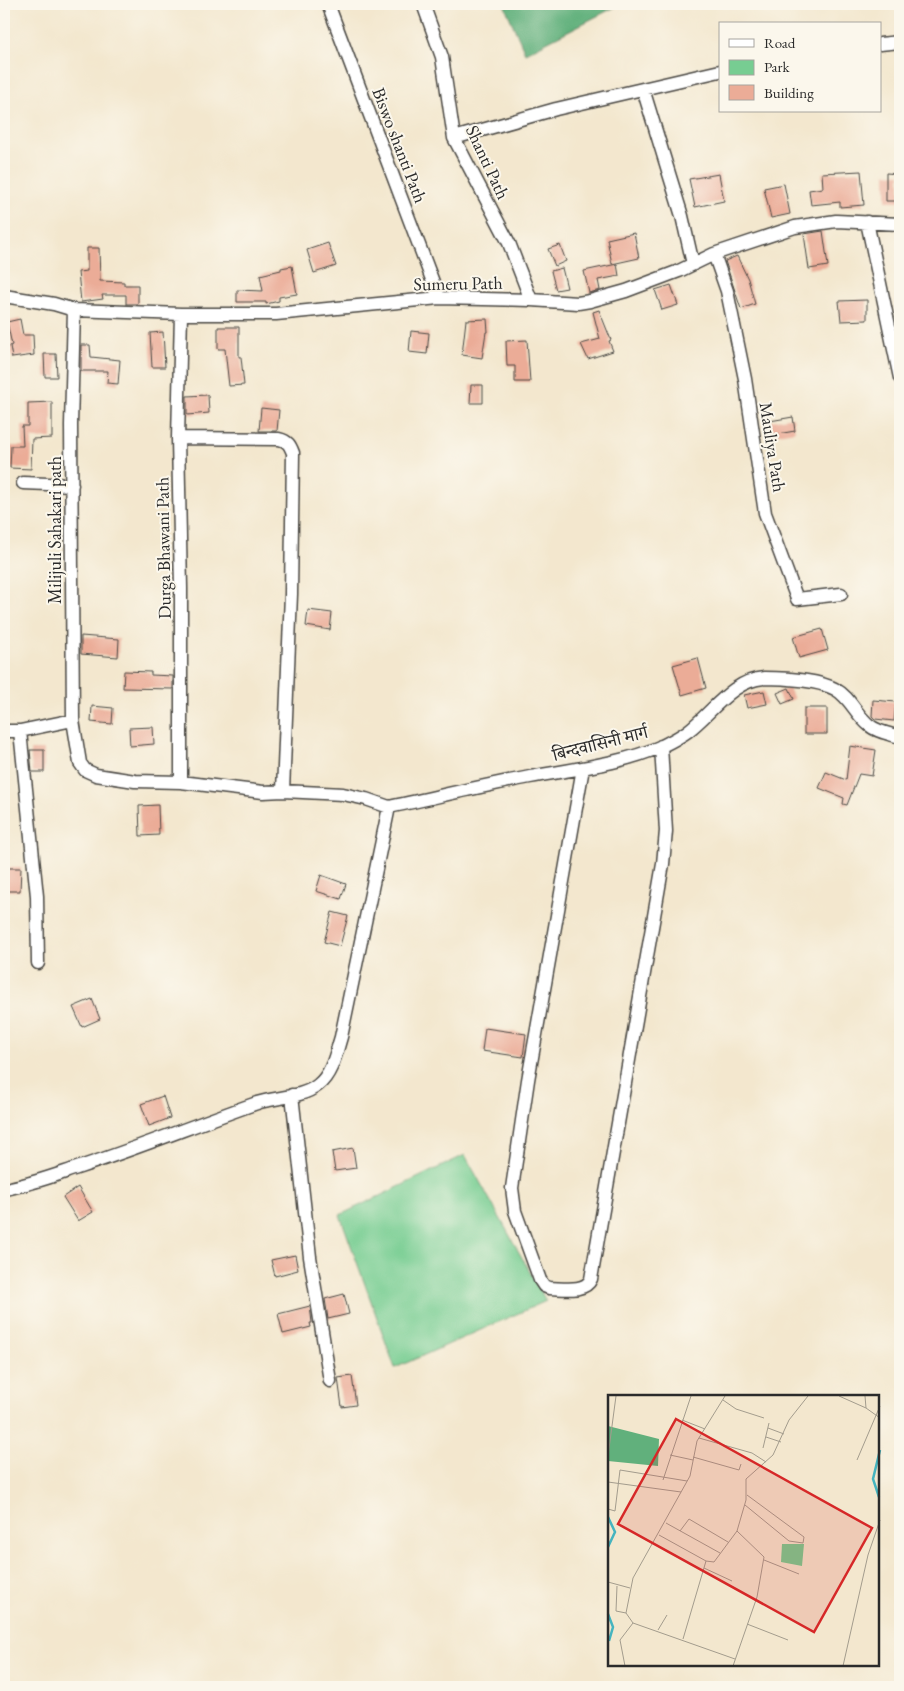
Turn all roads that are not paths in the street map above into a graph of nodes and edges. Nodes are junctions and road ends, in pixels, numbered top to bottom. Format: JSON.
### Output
{"nodes":[{"id":1,"x":328,"y":4,"type":"edge"},
{"id":2,"x":423,"y":4,"type":"edge"},
{"id":3,"x":900,"y":42,"type":"edge"},
{"id":4,"x":882,"y":44,"type":"edge"},
{"id":5,"x":719,"y":71,"type":"edge"},
{"id":6,"x":643,"y":89,"type":"junction"},
{"id":7,"x":454,"y":138,"type":"junction"},
{"id":8,"x":867,"y":222,"type":"junction"},
{"id":9,"x":900,"y":224,"type":"edge"},
{"id":10,"x":714,"y":254,"type":"junction"},
{"id":11,"x":693,"y":264,"type":"junction"},
{"id":12,"x":4,"y":296,"type":"edge"},
{"id":13,"x":439,"y":298,"type":"junction"},
{"id":14,"x":531,"y":300,"type":"junction"},
{"id":15,"x":74,"y":310,"type":"junction"},
{"id":16,"x":181,"y":314,"type":"junction"},
{"id":17,"x":900,"y":378,"type":"edge"},
{"id":18,"x":178,"y":438,"type":"junction"},
{"id":19,"x":24,"y":483,"type":"dead end"},
{"id":20,"x":72,"y":486,"type":"junction"},
{"id":21,"x":841,"y":594,"type":"dead end"},
{"id":22,"x":73,"y":720,"type":"junction"},
{"id":23,"x":20,"y":730,"type":"junction"},
{"id":24,"x":4,"y":731,"type":"edge"},
{"id":25,"x":900,"y":737,"type":"edge"},
{"id":26,"x":661,"y":746,"type":"junction"},
{"id":27,"x":583,"y":768,"type":"junction"},
{"id":28,"x":181,"y":782,"type":"junction"},
{"id":29,"x":283,"y":791,"type":"junction"},
{"id":30,"x":389,"y":807,"type":"junction"},
{"id":31,"x":38,"y":964,"type":"dead end"},
{"id":32,"x":292,"y":1095,"type":"junction"},
{"id":33,"x":4,"y":1189,"type":"edge"},
{"id":34,"x":330,"y":1381,"type":"dead end"}],
"edges":[{"from":1,"to":13,"type":"street","name":"Biswo shanti Path"},
{"from":2,"to":7,"type":"street","name":"Shanti Path"},
{"from":3,"to":4,"type":"street"},
{"from":5,"to":6,"type":"street"},
{"from":6,"to":7,"type":"street"},
{"from":6,"to":11,"type":"street"},
{"from":7,"to":14,"type":"street","name":"Shanti Path"},
{"from":8,"to":9,"type":"street","name":"Sumeru Path"},
{"from":8,"to":10,"type":"street","name":"Sumeru Path"},
{"from":8,"to":17,"type":"street"},
{"from":10,"to":11,"type":"street","name":"Sumeru Path"},
{"from":10,"to":21,"type":"street","name":"Mauliya Path"},
{"from":11,"to":14,"type":"street","name":"Sumeru Path"},
{"from":12,"to":15,"type":"street","name":"Sumeru Path"},
{"from":13,"to":14,"type":"street","name":"Sumeru Path"},
{"from":13,"to":16,"type":"street","name":"Sumeru Path"},
{"from":15,"to":16,"type":"street","name":"Sumeru Path"},
{"from":15,"to":20,"type":"street","name":"Milijuli Sahakari path"},
{"from":16,"to":18,"type":"street","name":"Durga Bhawani Path"},
{"from":18,"to":28,"type":"street","name":"Durga Bhawani Path"},
{"from":18,"to":29,"type":"street"},
{"from":19,"to":20,"type":"street"},
{"from":20,"to":22,"type":"street","name":"Milijuli Sahakari path"},
{"from":22,"to":23,"type":"street"},
{"from":22,"to":28,"type":"street","name":"Milijuli Sahakari path"},
{"from":23,"to":24,"type":"street"},
{"from":23,"to":31,"type":"street"},
{"from":25,"to":26,"type":"street","name":"बिन्दवासिनी मार्ग"},
{"from":26,"to":27,"type":"street","name":"बिन्दवासिनी मार्ग"},
{"from":26,"to":27,"type":"street"},
{"from":27,"to":30,"type":"street","name":"बिन्दवासिनी मार्ग"},
{"from":28,"to":29,"type":"street","name":"Milijuli Sahakari path"},
{"from":29,"to":30,"type":"street","name":"Milijuli Sahakari path"},
{"from":30,"to":32,"type":"street"},
{"from":32,"to":33,"type":"street"},
{"from":32,"to":34,"type":"street"}]}
